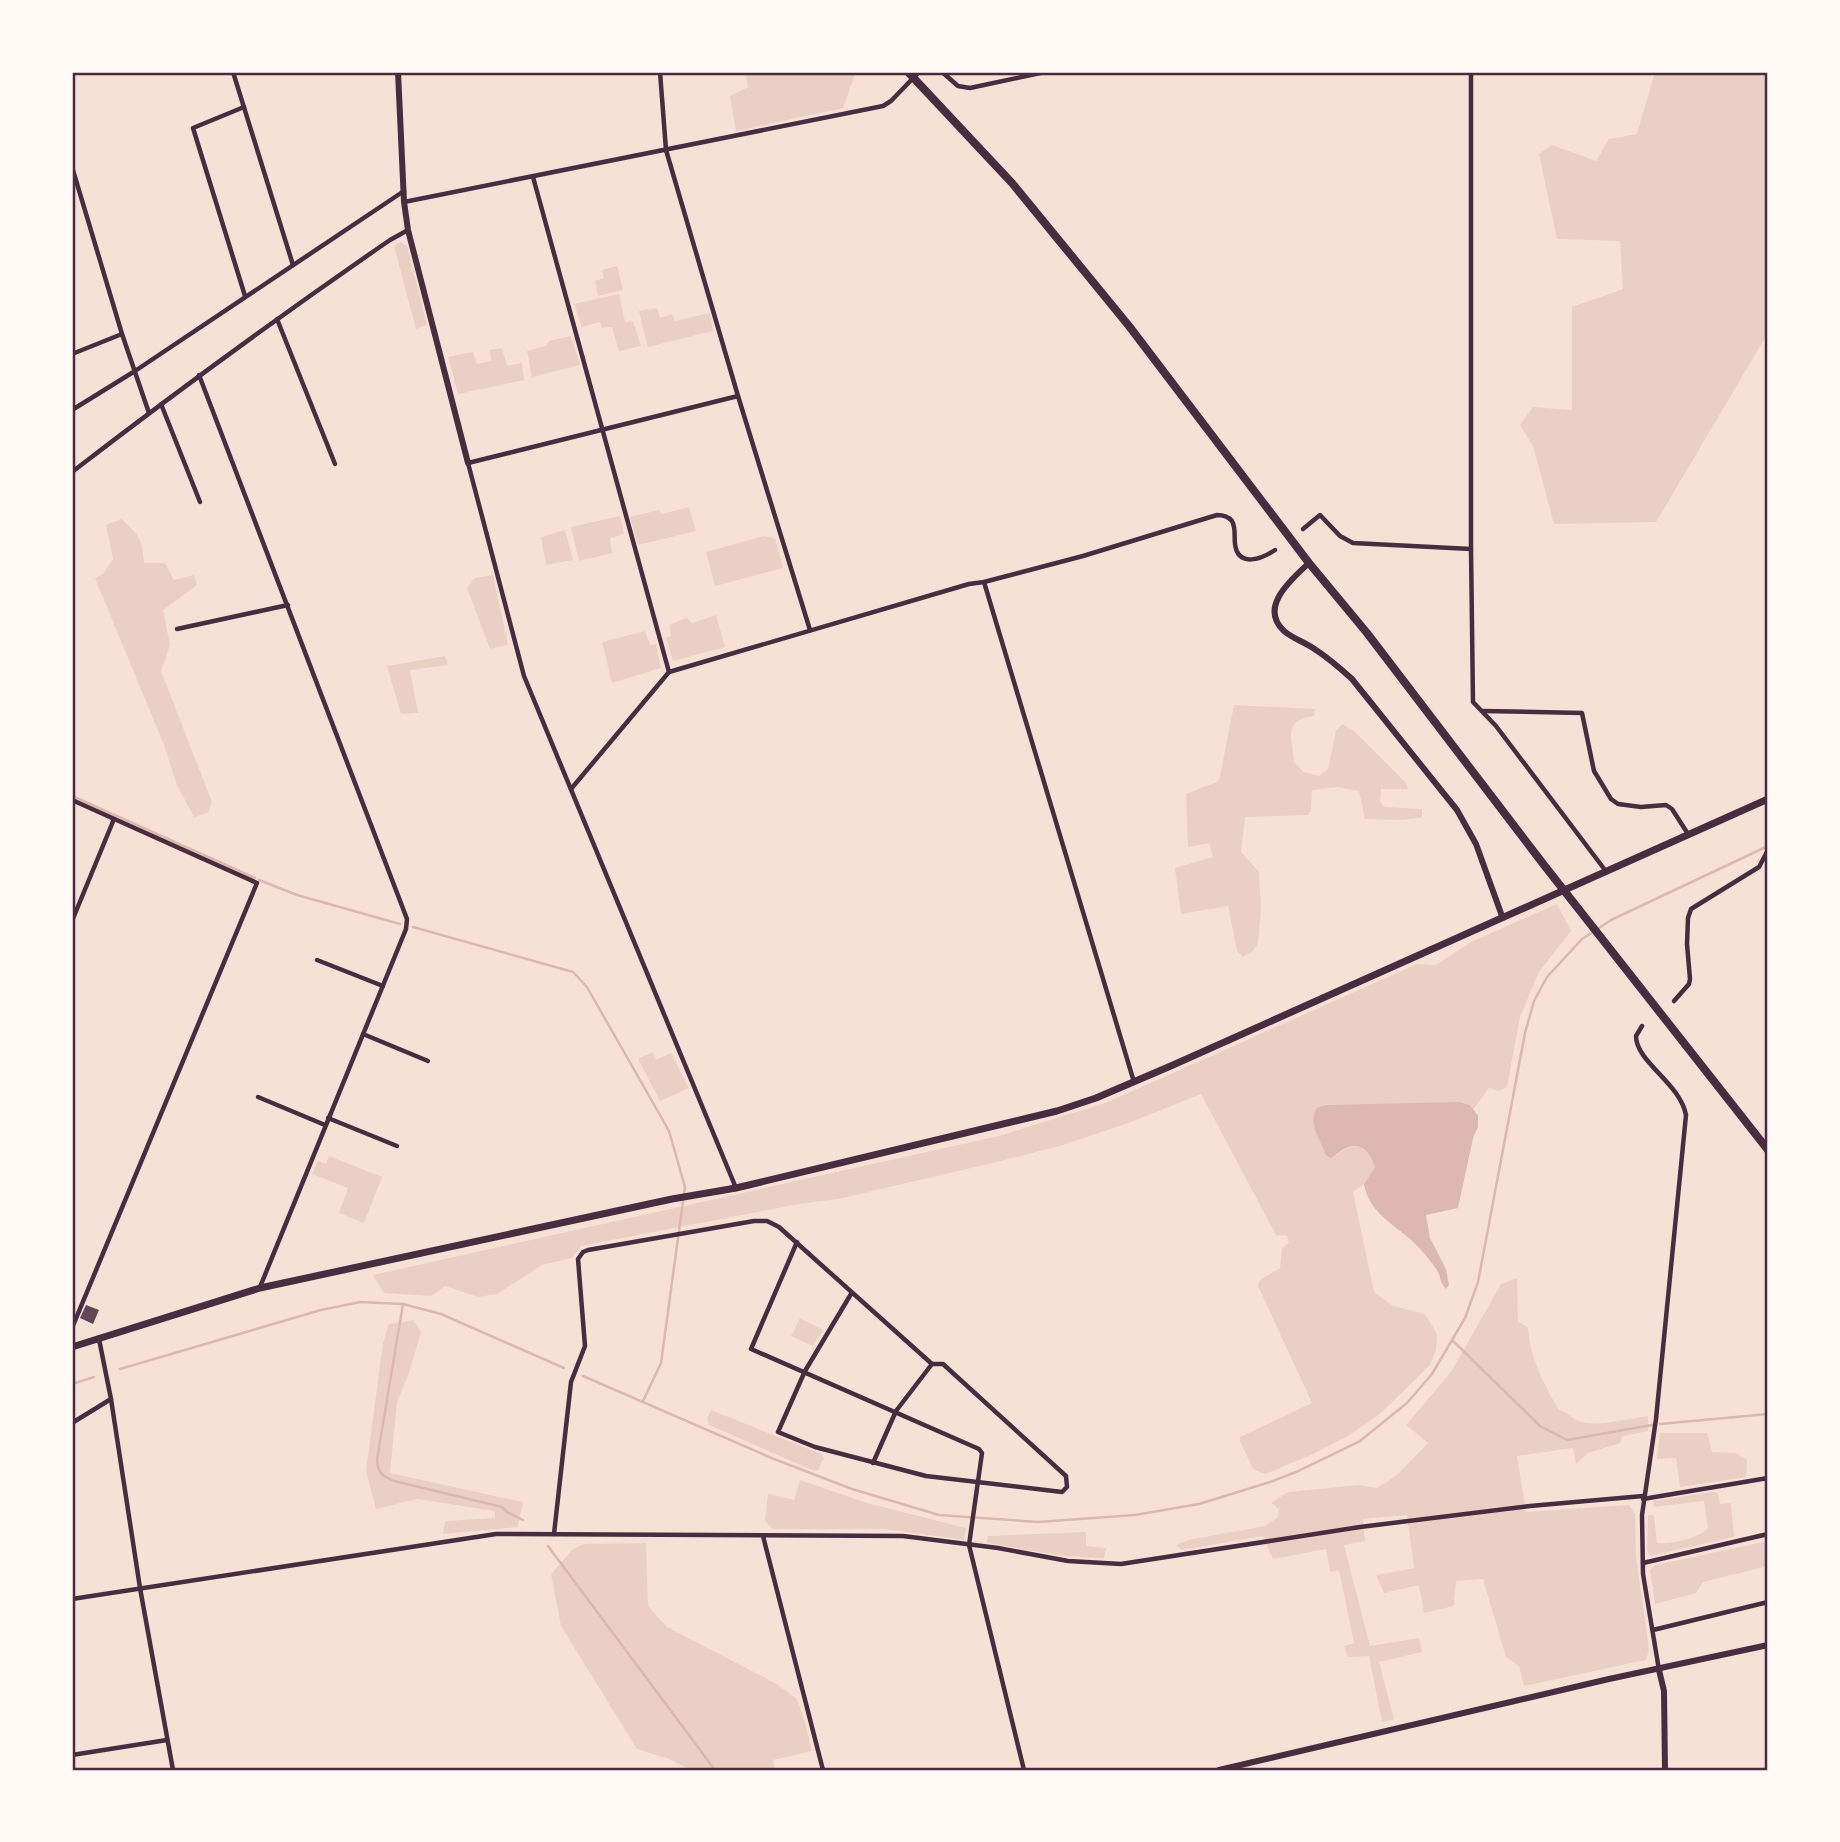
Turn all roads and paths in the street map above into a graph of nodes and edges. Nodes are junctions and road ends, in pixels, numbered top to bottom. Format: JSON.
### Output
{"nodes":[{"id":1,"x":233,"y":72,"type":"edge"},
{"id":2,"x":398,"y":72,"type":"edge"},
{"id":3,"x":660,"y":72,"type":"edge"},
{"id":4,"x":942,"y":72,"type":"edge"},
{"id":5,"x":1045,"y":72,"type":"edge"},
{"id":6,"x":1471,"y":72,"type":"edge"},
{"id":7,"x":914,"y":73,"type":"edge"},
{"id":8,"x":244,"y":107,"type":"junction"},
{"id":9,"x":666,"y":150,"type":"junction"},
{"id":10,"x":72,"y":167,"type":"edge"},
{"id":11,"x":533,"y":177,"type":"junction"},
{"id":12,"x":404,"y":191,"type":"junction"},
{"id":13,"x":404,"y":202,"type":"junction"},
{"id":14,"x":408,"y":230,"type":"junction"},
{"id":15,"x":293,"y":265,"type":"junction"},
{"id":16,"x":245,"y":296,"type":"junction"},
{"id":17,"x":276,"y":318,"type":"junction"},
{"id":18,"x":122,"y":334,"type":"junction"},
{"id":19,"x":72,"y":354,"type":"edge"},
{"id":20,"x":135,"y":371,"type":"junction"},
{"id":21,"x":199,"y":374,"type":"junction"},
{"id":22,"x":738,"y":396,"type":"junction"},
{"id":23,"x":161,"y":404,"type":"junction"},
{"id":24,"x":72,"y":411,"type":"edge"},
{"id":25,"x":149,"y":413,"type":"junction"},
{"id":26,"x":603,"y":430,"type":"junction"},
{"id":27,"x":468,"y":463,"type":"junction"},
{"id":28,"x":335,"y":464,"type":"dead end"},
{"id":29,"x":72,"y":472,"type":"edge"},
{"id":30,"x":200,"y":502,"type":"dead end"},
{"id":31,"x":1303,"y":529,"type":"dead end"},
{"id":32,"x":1471,"y":549,"type":"junction"},
{"id":33,"x":1275,"y":550,"type":"dead end"},
{"id":34,"x":1309,"y":563,"type":"junction"},
{"id":35,"x":984,"y":582,"type":"junction"},
{"id":36,"x":288,"y":605,"type":"junction"},
{"id":37,"x":177,"y":629,"type":"dead end"},
{"id":38,"x":810,"y":630,"type":"junction"},
{"id":39,"x":669,"y":671,"type":"junction"},
{"id":40,"x":1483,"y":711,"type":"junction"},
{"id":41,"x":570,"y":789,"type":"junction"},
{"id":42,"x":1768,"y":799,"type":"edge"},
{"id":43,"x":72,"y":800,"type":"edge"},
{"id":44,"x":114,"y":819,"type":"junction"},
{"id":45,"x":1688,"y":834,"type":"junction"},
{"id":46,"x":1768,"y":850,"type":"edge"},
{"id":47,"x":1605,"y":870,"type":"junction"},
{"id":48,"x":1502,"y":916,"type":"junction"},
{"id":49,"x":72,"y":921,"type":"edge"},
{"id":50,"x":317,"y":960,"type":"dead end"},
{"id":51,"x":383,"y":986,"type":"junction"},
{"id":52,"x":1674,"y":1001,"type":"dead end"},
{"id":53,"x":1642,"y":1026,"type":"dead end"},
{"id":54,"x":363,"y":1034,"type":"junction"},
{"id":55,"x":428,"y":1061,"type":"dead end"},
{"id":56,"x":1134,"y":1082,"type":"junction"},
{"id":57,"x":258,"y":1097,"type":"dead end"},
{"id":58,"x":328,"y":1118,"type":"junction"},
{"id":59,"x":325,"y":1125,"type":"junction"},
{"id":60,"x":397,"y":1146,"type":"dead end"},
{"id":61,"x":1768,"y":1150,"type":"edge"},
{"id":62,"x":736,"y":1188,"type":"junction"},
{"id":63,"x":797,"y":1242,"type":"junction"},
{"id":64,"x":260,"y":1288,"type":"junction"},
{"id":65,"x":851,"y":1294,"type":"junction"},
{"id":66,"x":72,"y":1328,"type":"edge"},
{"id":67,"x":99,"y":1339,"type":"junction"},
{"id":68,"x":72,"y":1348,"type":"edge"},
{"id":69,"x":933,"y":1364,"type":"junction"},
{"id":70,"x":805,"y":1371,"type":"junction"},
{"id":71,"x":111,"y":1399,"type":"junction"},
{"id":72,"x":896,"y":1411,"type":"junction"},
{"id":73,"x":72,"y":1423,"type":"edge"},
{"id":74,"x":873,"y":1464,"type":"junction"},
{"id":75,"x":1768,"y":1478,"type":"edge"},
{"id":76,"x":976,"y":1483,"type":"junction"},
{"id":77,"x":1643,"y":1498,"type":"junction"},
{"id":78,"x":554,"y":1534,"type":"junction"},
{"id":79,"x":1768,"y":1534,"type":"edge"},
{"id":80,"x":763,"y":1535,"type":"junction"},
{"id":81,"x":969,"y":1545,"type":"junction"},
{"id":82,"x":1643,"y":1563,"type":"junction"},
{"id":83,"x":140,"y":1588,"type":"junction"},
{"id":84,"x":72,"y":1599,"type":"edge"},
{"id":85,"x":1768,"y":1602,"type":"edge"},
{"id":86,"x":1653,"y":1630,"type":"junction"},
{"id":87,"x":1768,"y":1645,"type":"edge"},
{"id":88,"x":1659,"y":1670,"type":"junction"},
{"id":89,"x":167,"y":1740,"type":"junction"},
{"id":90,"x":72,"y":1755,"type":"edge"},
{"id":91,"x":173,"y":1770,"type":"edge"},
{"id":92,"x":823,"y":1770,"type":"edge"},
{"id":93,"x":1024,"y":1770,"type":"edge"},
{"id":94,"x":1219,"y":1770,"type":"edge"},
{"id":95,"x":1664,"y":1770,"type":"edge"}],
"edges":[{"from":1,"to":8,"type":"street"},
{"from":2,"to":12,"type":"street"},
{"from":3,"to":9,"type":"street"},
{"from":4,"to":5,"type":"street"},
{"from":6,"to":32,"type":"street"},
{"from":7,"to":9,"type":"street"},
{"from":7,"to":34,"type":"highway"},
{"from":8,"to":15,"type":"street"},
{"from":8,"to":16,"type":"street"},
{"from":9,"to":11,"type":"street"},
{"from":9,"to":22,"type":"street"},
{"from":10,"to":18,"type":"street"},
{"from":11,"to":13,"type":"street"},
{"from":11,"to":26,"type":"street"},
{"from":12,"to":13,"type":"street"},
{"from":12,"to":15,"type":"street"},
{"from":13,"to":14,"type":"street"},
{"from":14,"to":17,"type":"street"},
{"from":14,"to":27,"type":"street"},
{"from":15,"to":16,"type":"street"},
{"from":16,"to":20,"type":"street"},
{"from":17,"to":21,"type":"street"},
{"from":17,"to":28,"type":"street"},
{"from":18,"to":19,"type":"street"},
{"from":18,"to":20,"type":"street"},
{"from":20,"to":24,"type":"street"},
{"from":20,"to":25,"type":"street"},
{"from":21,"to":23,"type":"street"},
{"from":21,"to":36,"type":"street"},
{"from":22,"to":26,"type":"street"},
{"from":22,"to":38,"type":"street"},
{"from":23,"to":25,"type":"street"},
{"from":23,"to":30,"type":"street"},
{"from":25,"to":29,"type":"street"},
{"from":26,"to":27,"type":"street"},
{"from":26,"to":39,"type":"street"},
{"from":27,"to":41,"type":"street"},
{"from":31,"to":32,"type":"street"},
{"from":32,"to":40,"type":"street"},
{"from":33,"to":35,"type":"street"},
{"from":34,"to":48,"type":"street"},
{"from":34,"to":61,"type":"highway"},
{"from":35,"to":38,"type":"street"},
{"from":35,"to":56,"type":"street"},
{"from":36,"to":37,"type":"street"},
{"from":36,"to":51,"type":"street"},
{"from":38,"to":39,"type":"street"},
{"from":39,"to":41,"type":"street"},
{"from":40,"to":45,"type":"street"},
{"from":40,"to":47,"type":"street"},
{"from":41,"to":62,"type":"street"},
{"from":42,"to":45,"type":"main road"},
{"from":43,"to":44,"type":"street"},
{"from":44,"to":49,"type":"street"},
{"from":44,"to":66,"type":"street"},
{"from":45,"to":47,"type":"main road"},
{"from":46,"to":52,"type":"street"},
{"from":47,"to":48,"type":"main road"},
{"from":48,"to":56,"type":"main road"},
{"from":50,"to":51,"type":"street"},
{"from":51,"to":54,"type":"street"},
{"from":53,"to":77,"type":"street"},
{"from":54,"to":55,"type":"street"},
{"from":54,"to":58,"type":"street"},
{"from":56,"to":62,"type":"main road"},
{"from":57,"to":59,"type":"street"},
{"from":58,"to":59,"type":"street"},
{"from":58,"to":60,"type":"street"},
{"from":59,"to":64,"type":"street"},
{"from":62,"to":64,"type":"main road"},
{"from":63,"to":65,"type":"street"},
{"from":63,"to":70,"type":"street"},
{"from":63,"to":78,"type":"street"},
{"from":64,"to":67,"type":"main road"},
{"from":65,"to":69,"type":"street"},
{"from":65,"to":70,"type":"street"},
{"from":67,"to":68,"type":"main road"},
{"from":67,"to":71,"type":"street"},
{"from":69,"to":72,"type":"street"},
{"from":69,"to":76,"type":"street"},
{"from":70,"to":72,"type":"street"},
{"from":70,"to":74,"type":"street"},
{"from":71,"to":73,"type":"street"},
{"from":71,"to":83,"type":"street"},
{"from":72,"to":74,"type":"street"},
{"from":72,"to":76,"type":"street"},
{"from":74,"to":76,"type":"street"},
{"from":75,"to":77,"type":"street"},
{"from":76,"to":81,"type":"street"},
{"from":77,"to":81,"type":"street"},
{"from":77,"to":82,"type":"street"},
{"from":78,"to":80,"type":"street"},
{"from":78,"to":83,"type":"street"},
{"from":79,"to":82,"type":"street"},
{"from":80,"to":81,"type":"street"},
{"from":80,"to":92,"type":"street"},
{"from":81,"to":93,"type":"street"},
{"from":82,"to":86,"type":"street"},
{"from":83,"to":84,"type":"street"},
{"from":83,"to":89,"type":"street"},
{"from":85,"to":86,"type":"street"},
{"from":86,"to":88,"type":"street"},
{"from":87,"to":88,"type":"street"},
{"from":88,"to":94,"type":"street"},
{"from":88,"to":95,"type":"street"},
{"from":89,"to":90,"type":"street"},
{"from":89,"to":91,"type":"street"}]}
